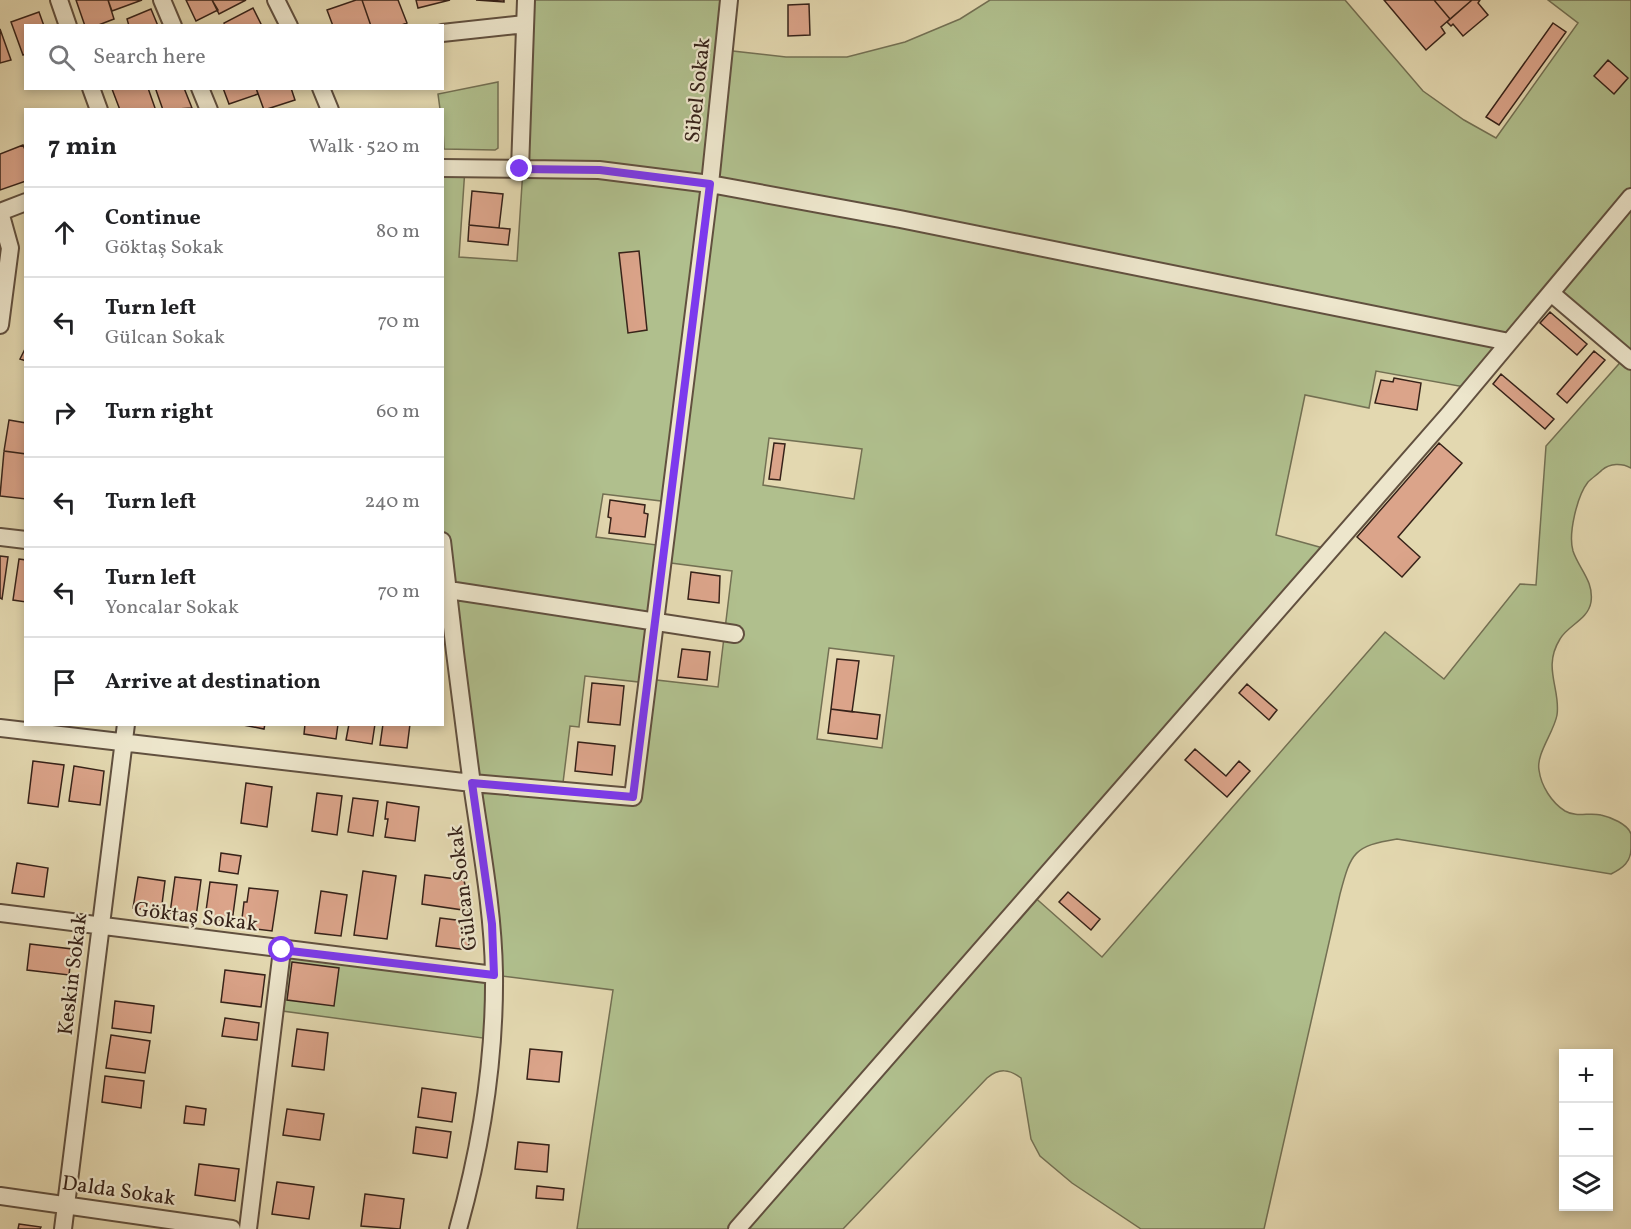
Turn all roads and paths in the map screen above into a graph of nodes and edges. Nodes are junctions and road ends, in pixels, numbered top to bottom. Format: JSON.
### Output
{"nodes":[{"id":1,"x":59,"y":0,"type":"edge"},
{"id":2,"x":162,"y":0,"type":"edge"},
{"id":3,"x":276,"y":0,"type":"edge"},
{"id":4,"x":526,"y":0,"type":"edge"},
{"id":5,"x":729,"y":0,"type":"edge"},
{"id":6,"x":67,"y":24,"type":"edge"},
{"id":7,"x":172,"y":24,"type":"edge"},
{"id":8,"x":288,"y":24,"type":"edge"},
{"id":9,"x":525,"y":24,"type":"junction"},
{"id":10,"x":444,"y":33,"type":"edge"},
{"id":11,"x":92,"y":90,"type":"edge"},
{"id":12,"x":201,"y":90,"type":"edge"},
{"id":13,"x":322,"y":90,"type":"edge"},
{"id":14,"x":98,"y":108,"type":"edge"},
{"id":15,"x":208,"y":108,"type":"edge"},
{"id":16,"x":329,"y":108,"type":"edge"},
{"id":17,"x":444,"y":168,"type":"edge"},
{"id":18,"x":520,"y":169,"type":"junction"},
{"id":19,"x":710,"y":184,"type":"junction"},
{"id":20,"x":1631,"y":197,"type":"edge"},
{"id":21,"x":24,"y":203,"type":"edge"},
{"id":22,"x":0,"y":212,"type":"edge"},
{"id":23,"x":10,"y":248,"type":"junction"},
{"id":24,"x":24,"y":254,"type":"edge"},
{"id":25,"x":1551,"y":293,"type":"junction"},
{"id":26,"x":0,"y":325,"type":"edge"},
{"id":27,"x":1509,"y":342,"type":"junction"},
{"id":28,"x":1631,"y":361,"type":"edge"},
{"id":29,"x":0,"y":537,"type":"edge"},
{"id":30,"x":24,"y":540,"type":"edge"},
{"id":31,"x":444,"y":573,"type":"edge"},
{"id":32,"x":445,"y":589,"type":"edge"},
{"id":33,"x":655,"y":621,"type":"junction"},
{"id":34,"x":735,"y":634,"type":"dead end"},
{"id":35,"x":126,"y":726,"type":"edge"},
{"id":36,"x":0,"y":728,"type":"edge"},
{"id":37,"x":124,"y":743,"type":"junction"},
{"id":38,"x":472,"y":783,"type":"junction"},
{"id":39,"x":0,"y":913,"type":"edge"},
{"id":40,"x":101,"y":926,"type":"junction"},
{"id":41,"x":282,"y":950,"type":"junction"},
{"id":42,"x":494,"y":975,"type":"junction"},
{"id":43,"x":0,"y":1196,"type":"edge"},
{"id":44,"x":66,"y":1206,"type":"junction"},
{"id":45,"x":63,"y":1229,"type":"edge"},
{"id":46,"x":232,"y":1229,"type":"edge"},
{"id":47,"x":248,"y":1229,"type":"edge"},
{"id":48,"x":458,"y":1229,"type":"edge"},
{"id":49,"x":737,"y":1229,"type":"edge"}],
"edges":[{"from":1,"to":6,"type":"street"},
{"from":2,"to":7,"type":"street"},
{"from":3,"to":8,"type":"street"},
{"from":4,"to":9,"type":"street"},
{"from":5,"to":19,"type":"street","name":"Sibel Sokak"},
{"from":9,"to":10,"type":"street"},
{"from":9,"to":18,"type":"street"},
{"from":11,"to":14,"type":"street"},
{"from":12,"to":15,"type":"street"},
{"from":13,"to":16,"type":"street"},
{"from":17,"to":18,"type":"street"},
{"from":18,"to":19,"type":"street"},
{"from":19,"to":27,"type":"street"},
{"from":19,"to":33,"type":"street","name":"Sibel Sokak"},
{"from":20,"to":25,"type":"street"},
{"from":21,"to":22,"type":"street"},
{"from":22,"to":23,"type":"street"},
{"from":23,"to":24,"type":"street"},
{"from":23,"to":26,"type":"street"},
{"from":25,"to":27,"type":"street"},
{"from":25,"to":28,"type":"street"},
{"from":27,"to":49,"type":"street"},
{"from":29,"to":30,"type":"street"},
{"from":31,"to":32,"type":"street","name":"Gülcan Sokak"},
{"from":32,"to":33,"type":"street"},
{"from":32,"to":38,"type":"street","name":"Gülcan Sokak"},
{"from":33,"to":34,"type":"street"},
{"from":33,"to":38,"type":"street","name":"Sibel Sokak"},
{"from":35,"to":37,"type":"street","name":"Keskin Sokak"},
{"from":36,"to":37,"type":"street"},
{"from":37,"to":38,"type":"street"},
{"from":37,"to":40,"type":"street","name":"Keskin Sokak"},
{"from":38,"to":42,"type":"street","name":"Gülcan Sokak"},
{"from":39,"to":40,"type":"street","name":"Göktaş Sokak"},
{"from":40,"to":41,"type":"street","name":"Göktaş Sokak"},
{"from":40,"to":44,"type":"street","name":"Keskin Sokak"},
{"from":41,"to":42,"type":"street","name":"Göktaş Sokak"},
{"from":41,"to":47,"type":"street"},
{"from":42,"to":48,"type":"street","name":"Gülcan Sokak"},
{"from":43,"to":44,"type":"street","name":"Dalda Sokak"},
{"from":44,"to":45,"type":"street","name":"Keskin Sokak"},
{"from":44,"to":46,"type":"street","name":"Dalda Sokak"}]}
